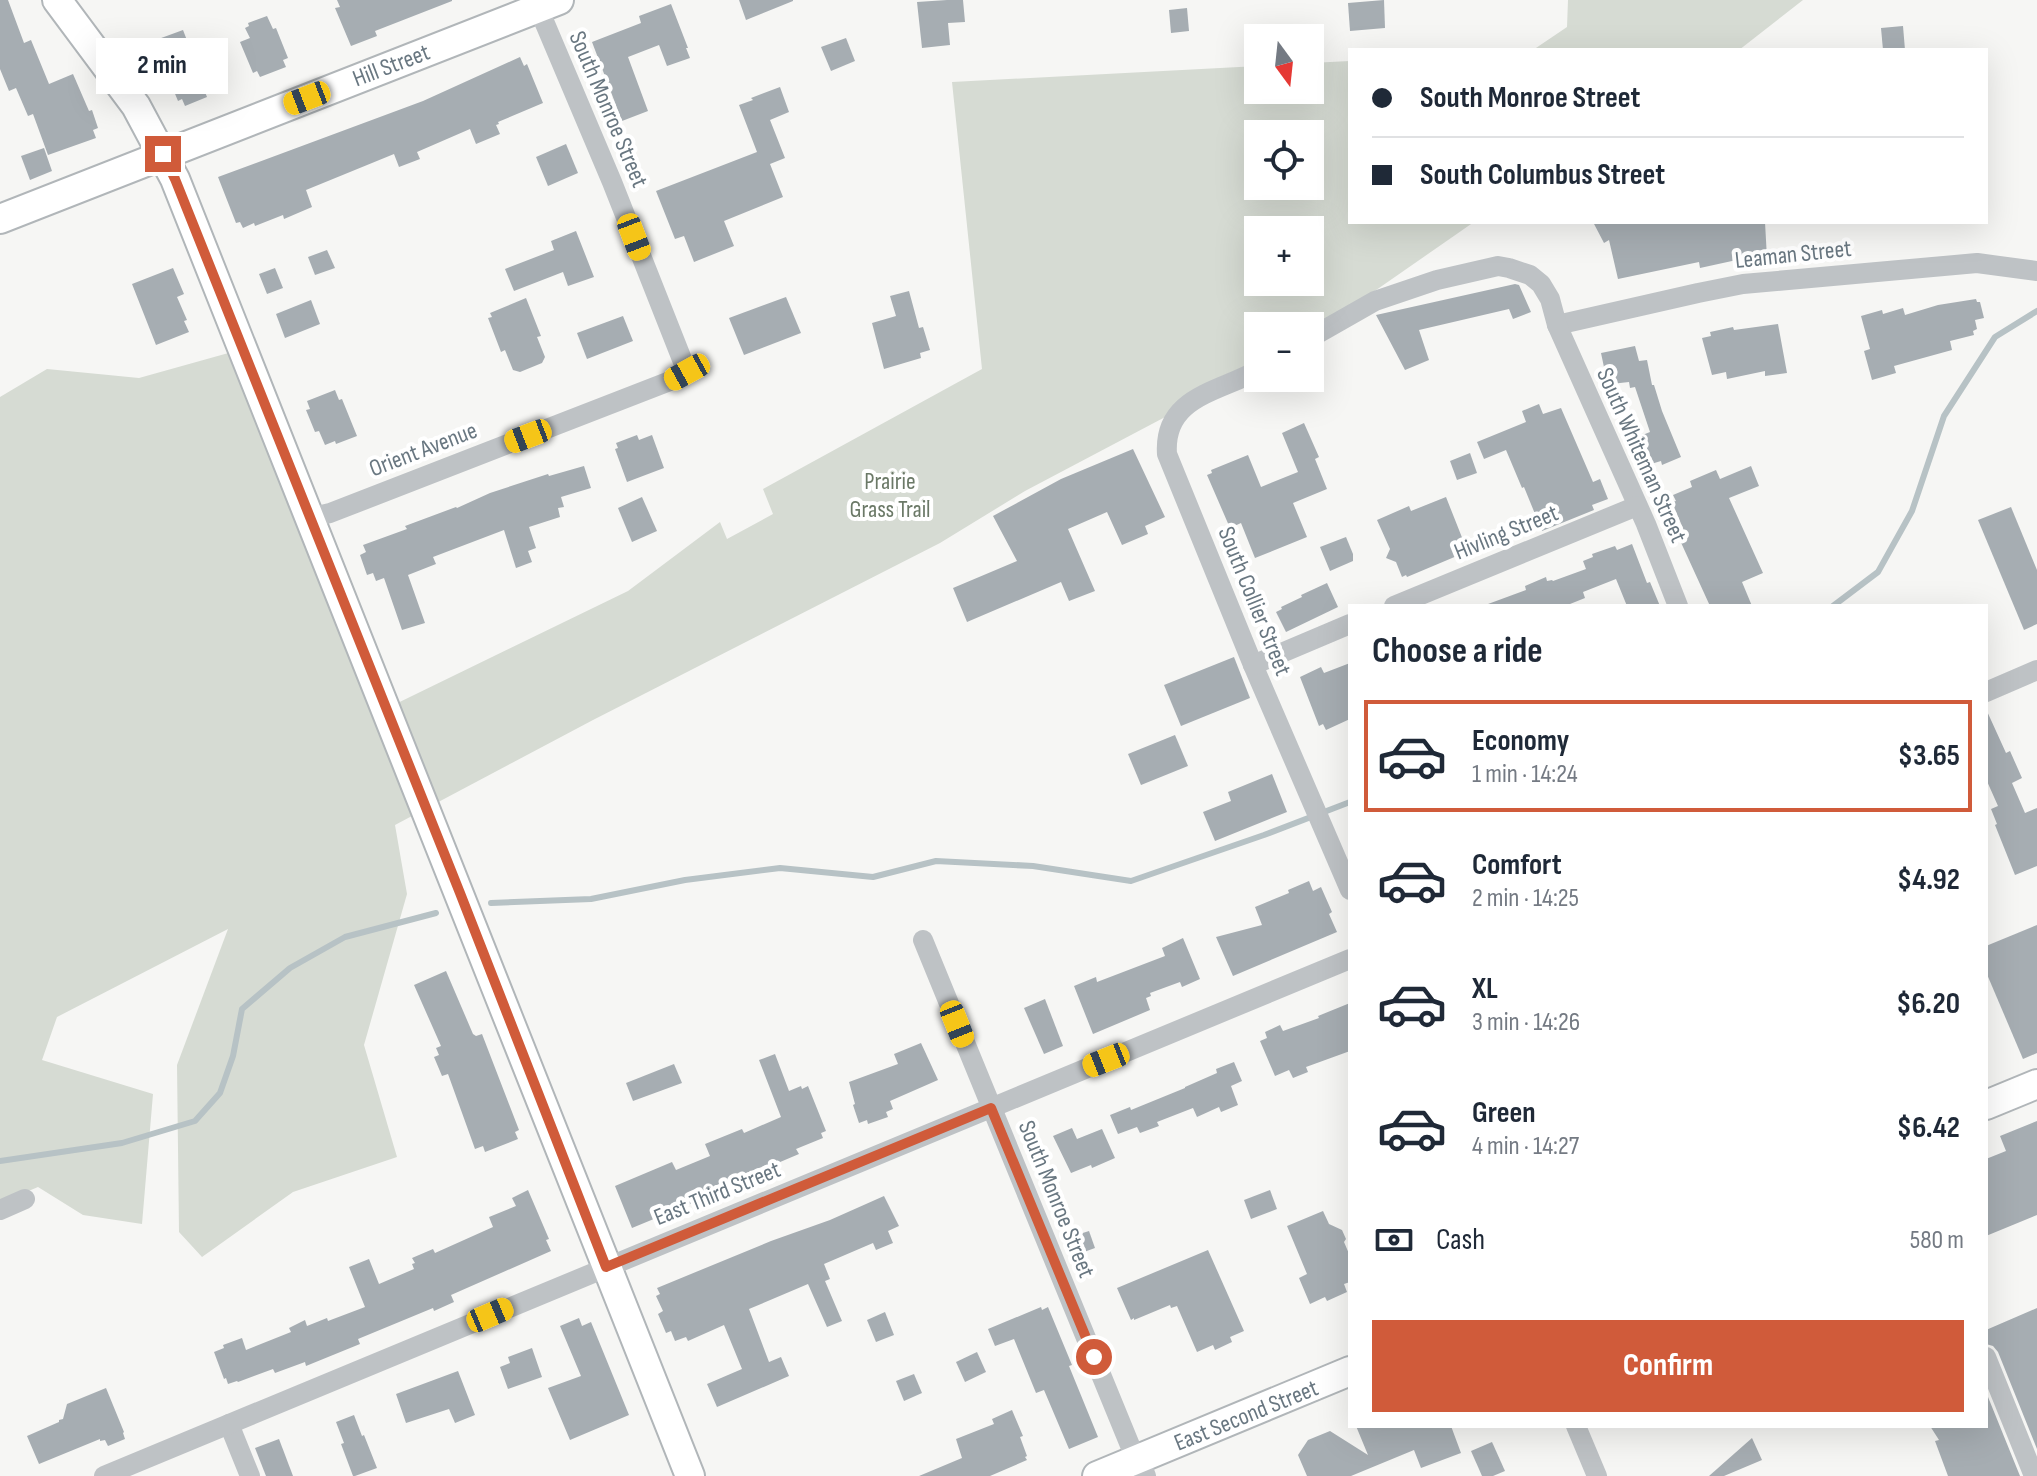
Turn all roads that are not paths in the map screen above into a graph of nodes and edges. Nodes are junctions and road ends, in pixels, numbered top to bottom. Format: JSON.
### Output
{"nodes":[{"id":1,"x":57,"y":0,"type":"edge"},
{"id":2,"x":544,"y":3,"type":"edge"},
{"id":3,"x":163,"y":154,"type":"junction"},
{"id":4,"x":0,"y":219,"type":"edge"},
{"id":5,"x":2037,"y":271,"type":"edge"},
{"id":6,"x":1557,"y":325,"type":"junction"},
{"id":7,"x":1324,"y":329,"type":"edge"},
{"id":8,"x":687,"y":372,"type":"joint"},
{"id":9,"x":1244,"y":376,"type":"edge"},
{"id":10,"x":1637,"y":506,"type":"junction"},
{"id":11,"x":309,"y":518,"type":"junction"},
{"id":12,"x":1399,"y":604,"type":"edge"},
{"id":13,"x":1677,"y":604,"type":"edge"},
{"id":14,"x":1348,"y":625,"type":"edge"},
{"id":15,"x":1253,"y":665,"type":"junction"},
{"id":16,"x":2037,"y":670,"type":"edge"},
{"id":17,"x":1988,"y":691,"type":"edge"},
{"id":18,"x":1348,"y":886,"type":"edge"},
{"id":19,"x":923,"y":940,"type":"dead end"},
{"id":20,"x":1348,"y":960,"type":"edge"},
{"id":21,"x":2037,"y":1084,"type":"edge"},
{"id":22,"x":1988,"y":1104,"type":"edge"},
{"id":23,"x":991,"y":1108,"type":"junction"},
{"id":24,"x":25,"y":1199,"type":"dead end"},
{"id":25,"x":0,"y":1210,"type":"edge"},
{"id":26,"x":606,"y":1267,"type":"junction"},
{"id":27,"x":1988,"y":1362,"type":"edge"},
{"id":28,"x":1348,"y":1372,"type":"edge"},
{"id":29,"x":229,"y":1424,"type":"junction"},
{"id":30,"x":1577,"y":1428,"type":"edge"},
{"id":31,"x":1141,"y":1468,"type":"edge"},
{"id":32,"x":104,"y":1476,"type":"edge"},
{"id":33,"x":250,"y":1476,"type":"edge"},
{"id":34,"x":690,"y":1476,"type":"edge"},
{"id":35,"x":1097,"y":1476,"type":"edge"},
{"id":36,"x":1597,"y":1476,"type":"edge"},
{"id":37,"x":2034,"y":1476,"type":"edge"}],
"edges":[{"from":1,"to":3,"type":"street"},
{"from":2,"to":3,"type":"street","name":"Hill Street"},
{"from":2,"to":8,"type":"street","name":"South Monroe Street"},
{"from":3,"to":4,"type":"street","name":"Hill Street"},
{"from":3,"to":11,"type":"street"},
{"from":5,"to":6,"type":"street","name":"Leaman Street"},
{"from":6,"to":7,"type":"street"},
{"from":6,"to":10,"type":"street","name":"South Whiteman Street"},
{"from":8,"to":11,"type":"street","name":"Orient Avenue"},
{"from":9,"to":15,"type":"street","name":"South Collier Street"},
{"from":10,"to":12,"type":"street","name":"Hivling Street"},
{"from":10,"to":13,"type":"street","name":"South Whiteman Street"},
{"from":11,"to":26,"type":"street"},
{"from":14,"to":15,"type":"street"},
{"from":15,"to":18,"type":"street","name":"South Collier Street"},
{"from":16,"to":17,"type":"street"},
{"from":19,"to":23,"type":"street","name":"South Monroe Street"},
{"from":20,"to":23,"type":"street","name":"East Third Street"},
{"from":21,"to":22,"type":"street"},
{"from":23,"to":26,"type":"street","name":"East Third Street"},
{"from":23,"to":31,"type":"street","name":"South Monroe Street"},
{"from":24,"to":25,"type":"street"},
{"from":26,"to":29,"type":"street","name":"East Third Street"},
{"from":26,"to":34,"type":"street"},
{"from":27,"to":37,"type":"street"},
{"from":28,"to":31,"type":"street","name":"East Second Street"},
{"from":29,"to":32,"type":"street","name":"East Third Street"},
{"from":29,"to":33,"type":"street"},
{"from":30,"to":36,"type":"street"},
{"from":31,"to":35,"type":"street","name":"East Second Street"}]}
